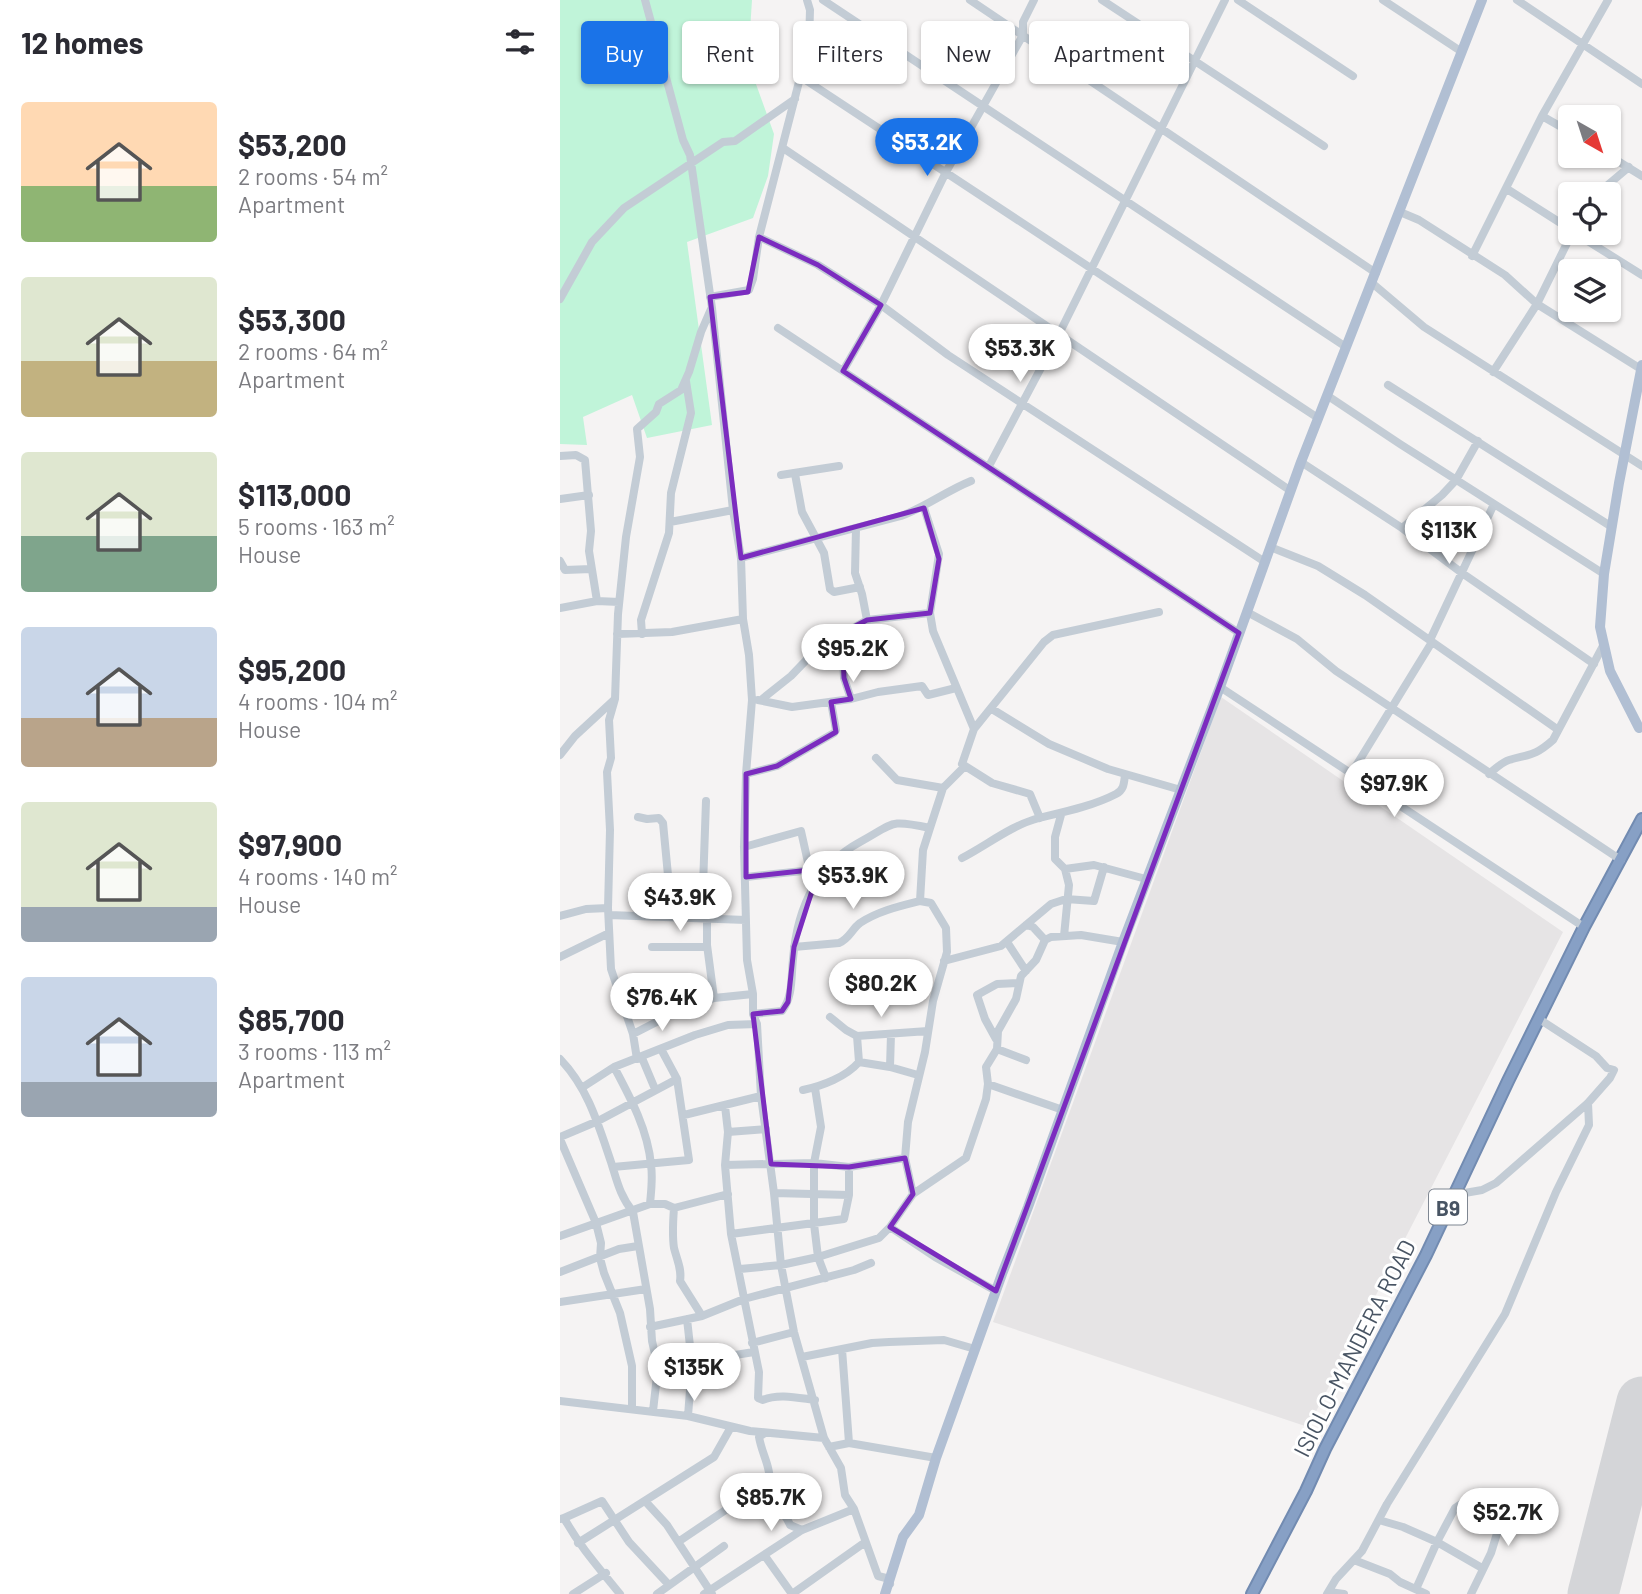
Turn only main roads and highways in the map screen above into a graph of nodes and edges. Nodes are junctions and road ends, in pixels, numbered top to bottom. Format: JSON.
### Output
{"nodes":[{"id":1,"x":1482,"y":0,"type":"edge"},
{"id":2,"x":1641,"y":370,"type":"edge"},
{"id":3,"x":1639,"y":728,"type":"dead end"},
{"id":4,"x":1642,"y":819,"type":"edge"},
{"id":5,"x":887,"y":1589,"type":"edge"},
{"id":6,"x":1252,"y":1594,"type":"edge"}],
"edges":[{"from":1,"to":5,"type":"main road"},
{"from":2,"to":3,"type":"main road"},
{"from":4,"to":6,"type":"highway","name":"ISIOLO-MANDERA ROAD","number":"B9"}]}
